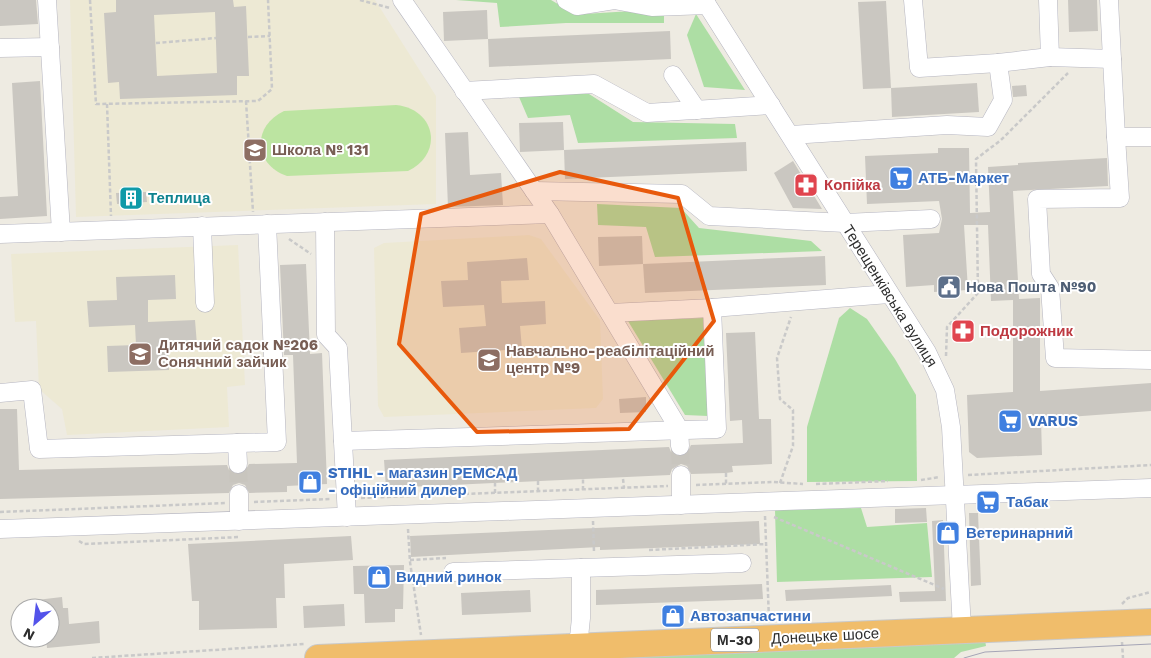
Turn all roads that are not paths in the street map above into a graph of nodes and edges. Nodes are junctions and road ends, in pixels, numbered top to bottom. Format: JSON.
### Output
{"nodes":[{"id":1,"x":47,"y":0,"type":"edge"},
{"id":2,"x":566,"y":0,"type":"edge"},
{"id":3,"x":614,"y":0,"type":"edge"},
{"id":4,"x":913,"y":0,"type":"edge"},
{"id":5,"x":1048,"y":0,"type":"edge"},
{"id":6,"x":1109,"y":0,"type":"edge"},
{"id":7,"x":706,"y":2,"type":"edge"},
{"id":8,"x":406,"y":6,"type":"edge"},
{"id":9,"x":50,"y":47,"type":"junction"},
{"id":10,"x":0,"y":48,"type":"edge"},
{"id":11,"x":1050,"y":58,"type":"junction"},
{"id":12,"x":1112,"y":59,"type":"junction"},
{"id":13,"x":998,"y":63,"type":"junction"},
{"id":14,"x":673,"y":75,"type":"dead end"},
{"id":15,"x":464,"y":91,"type":"junction"},
{"id":16,"x":771,"y":105,"type":"junction"},
{"id":17,"x":698,"y":110,"type":"junction"},
{"id":18,"x":790,"y":134,"type":"junction"},
{"id":19,"x":1116,"y":137,"type":"junction"},
{"id":20,"x":1151,"y":137,"type":"edge"},
{"id":21,"x":534,"y":191,"type":"junction"},
{"id":22,"x":550,"y":214,"type":"junction"},
{"id":23,"x":931,"y":218,"type":"dead end"},
{"id":24,"x":325,"y":222,"type":"junction"},
{"id":25,"x":845,"y":223,"type":"junction"},
{"id":26,"x":266,"y":224,"type":"junction"},
{"id":27,"x":202,"y":226,"type":"junction"},
{"id":28,"x":61,"y":232,"type":"junction"},
{"id":29,"x":0,"y":234,"type":"edge"},
{"id":30,"x":889,"y":294,"type":"junction"},
{"id":31,"x":205,"y":303,"type":"dead end"},
{"id":32,"x":712,"y":308,"type":"junction"},
{"id":33,"x":610,"y":313,"type":"junction"},
{"id":34,"x":1151,"y":360,"type":"edge"},
{"id":35,"x":0,"y":393,"type":"edge"},
{"id":36,"x":680,"y":438,"type":"junction"},
{"id":37,"x":343,"y":441,"type":"junction"},
{"id":38,"x":237,"y":443,"type":"junction"},
{"id":39,"x":238,"y":464,"type":"tunnel mouth"},
{"id":40,"x":681,"y":480,"type":"tunnel mouth"},
{"id":41,"x":1151,"y":488,"type":"edge"},
{"id":42,"x":955,"y":494,"type":"junction"},
{"id":43,"x":239,"y":498,"type":"tunnel mouth"},
{"id":44,"x":681,"y":505,"type":"junction"},
{"id":45,"x":347,"y":517,"type":"junction"},
{"id":46,"x":239,"y":521,"type":"junction"},
{"id":47,"x":0,"y":529,"type":"edge"},
{"id":48,"x":742,"y":563,"type":"dead end"},
{"id":49,"x":581,"y":568,"type":"junction"},
{"id":50,"x":453,"y":572,"type":"dead end"},
{"id":51,"x":1151,"y":622,"type":"edge"},
{"id":52,"x":962,"y":629,"type":"junction"},
{"id":53,"x":766,"y":640,"type":"edge"},
{"id":54,"x":578,"y":646,"type":"junction"},
{"id":55,"x":318,"y":658,"type":"edge"}],
"edges":[{"from":1,"to":9,"type":"street"},
{"from":2,"to":3,"type":"street"},
{"from":3,"to":7,"type":"street"},
{"from":4,"to":13,"type":"street"},
{"from":5,"to":11,"type":"street"},
{"from":6,"to":12,"type":"street"},
{"from":7,"to":16,"type":"street","name":"Терещенківська вулиця"},
{"from":8,"to":15,"type":"street"},
{"from":9,"to":10,"type":"street"},
{"from":9,"to":28,"type":"street"},
{"from":11,"to":12,"type":"street"},
{"from":11,"to":13,"type":"street"},
{"from":12,"to":19,"type":"street"},
{"from":13,"to":18,"type":"street"},
{"from":14,"to":17,"type":"street"},
{"from":15,"to":17,"type":"street"},
{"from":15,"to":21,"type":"street"},
{"from":16,"to":17,"type":"street"},
{"from":16,"to":18,"type":"street","name":"Терещенківська вулиця"},
{"from":18,"to":25,"type":"street","name":"Терещенківська вулиця"},
{"from":19,"to":20,"type":"street"},
{"from":19,"to":34,"type":"street"},
{"from":21,"to":22,"type":"street"},
{"from":21,"to":25,"type":"street"},
{"from":22,"to":24,"type":"street"},
{"from":22,"to":33,"type":"street"},
{"from":23,"to":25,"type":"street"},
{"from":24,"to":26,"type":"street"},
{"from":24,"to":37,"type":"street"},
{"from":25,"to":30,"type":"street","name":"Терещенківська вулиця"},
{"from":26,"to":27,"type":"street"},
{"from":26,"to":38,"type":"street"},
{"from":27,"to":28,"type":"street"},
{"from":27,"to":31,"type":"street"},
{"from":28,"to":29,"type":"street"},
{"from":30,"to":32,"type":"street"},
{"from":30,"to":42,"type":"street","name":"Терещенківська вулиця"},
{"from":32,"to":33,"type":"street"},
{"from":32,"to":36,"type":"street"},
{"from":33,"to":36,"type":"street"},
{"from":35,"to":38,"type":"street"},
{"from":36,"to":37,"type":"street"},
{"from":37,"to":45,"type":"street"},
{"from":38,"to":39,"type":"street"},
{"from":40,"to":44,"type":"street"},
{"from":41,"to":42,"type":"street"},
{"from":42,"to":44,"type":"street"},
{"from":42,"to":52,"type":"street","name":"Терещенківська вулиця"},
{"from":43,"to":46,"type":"street"},
{"from":44,"to":45,"type":"street"},
{"from":45,"to":46,"type":"street"},
{"from":46,"to":47,"type":"street"},
{"from":48,"to":49,"type":"street"},
{"from":49,"to":50,"type":"street"},
{"from":49,"to":54,"type":"street"},
{"from":51,"to":52,"type":"highway","name":"Донецьке шосе","number":"М-30"},
{"from":52,"to":53,"type":"highway","name":"Донецьке шосе","number":"М-30"},
{"from":53,"to":54,"type":"highway","name":"Донецьке шосе","number":"М-30"},
{"from":54,"to":55,"type":"highway","name":"Донецьке шосе","number":"М-30"}]}
